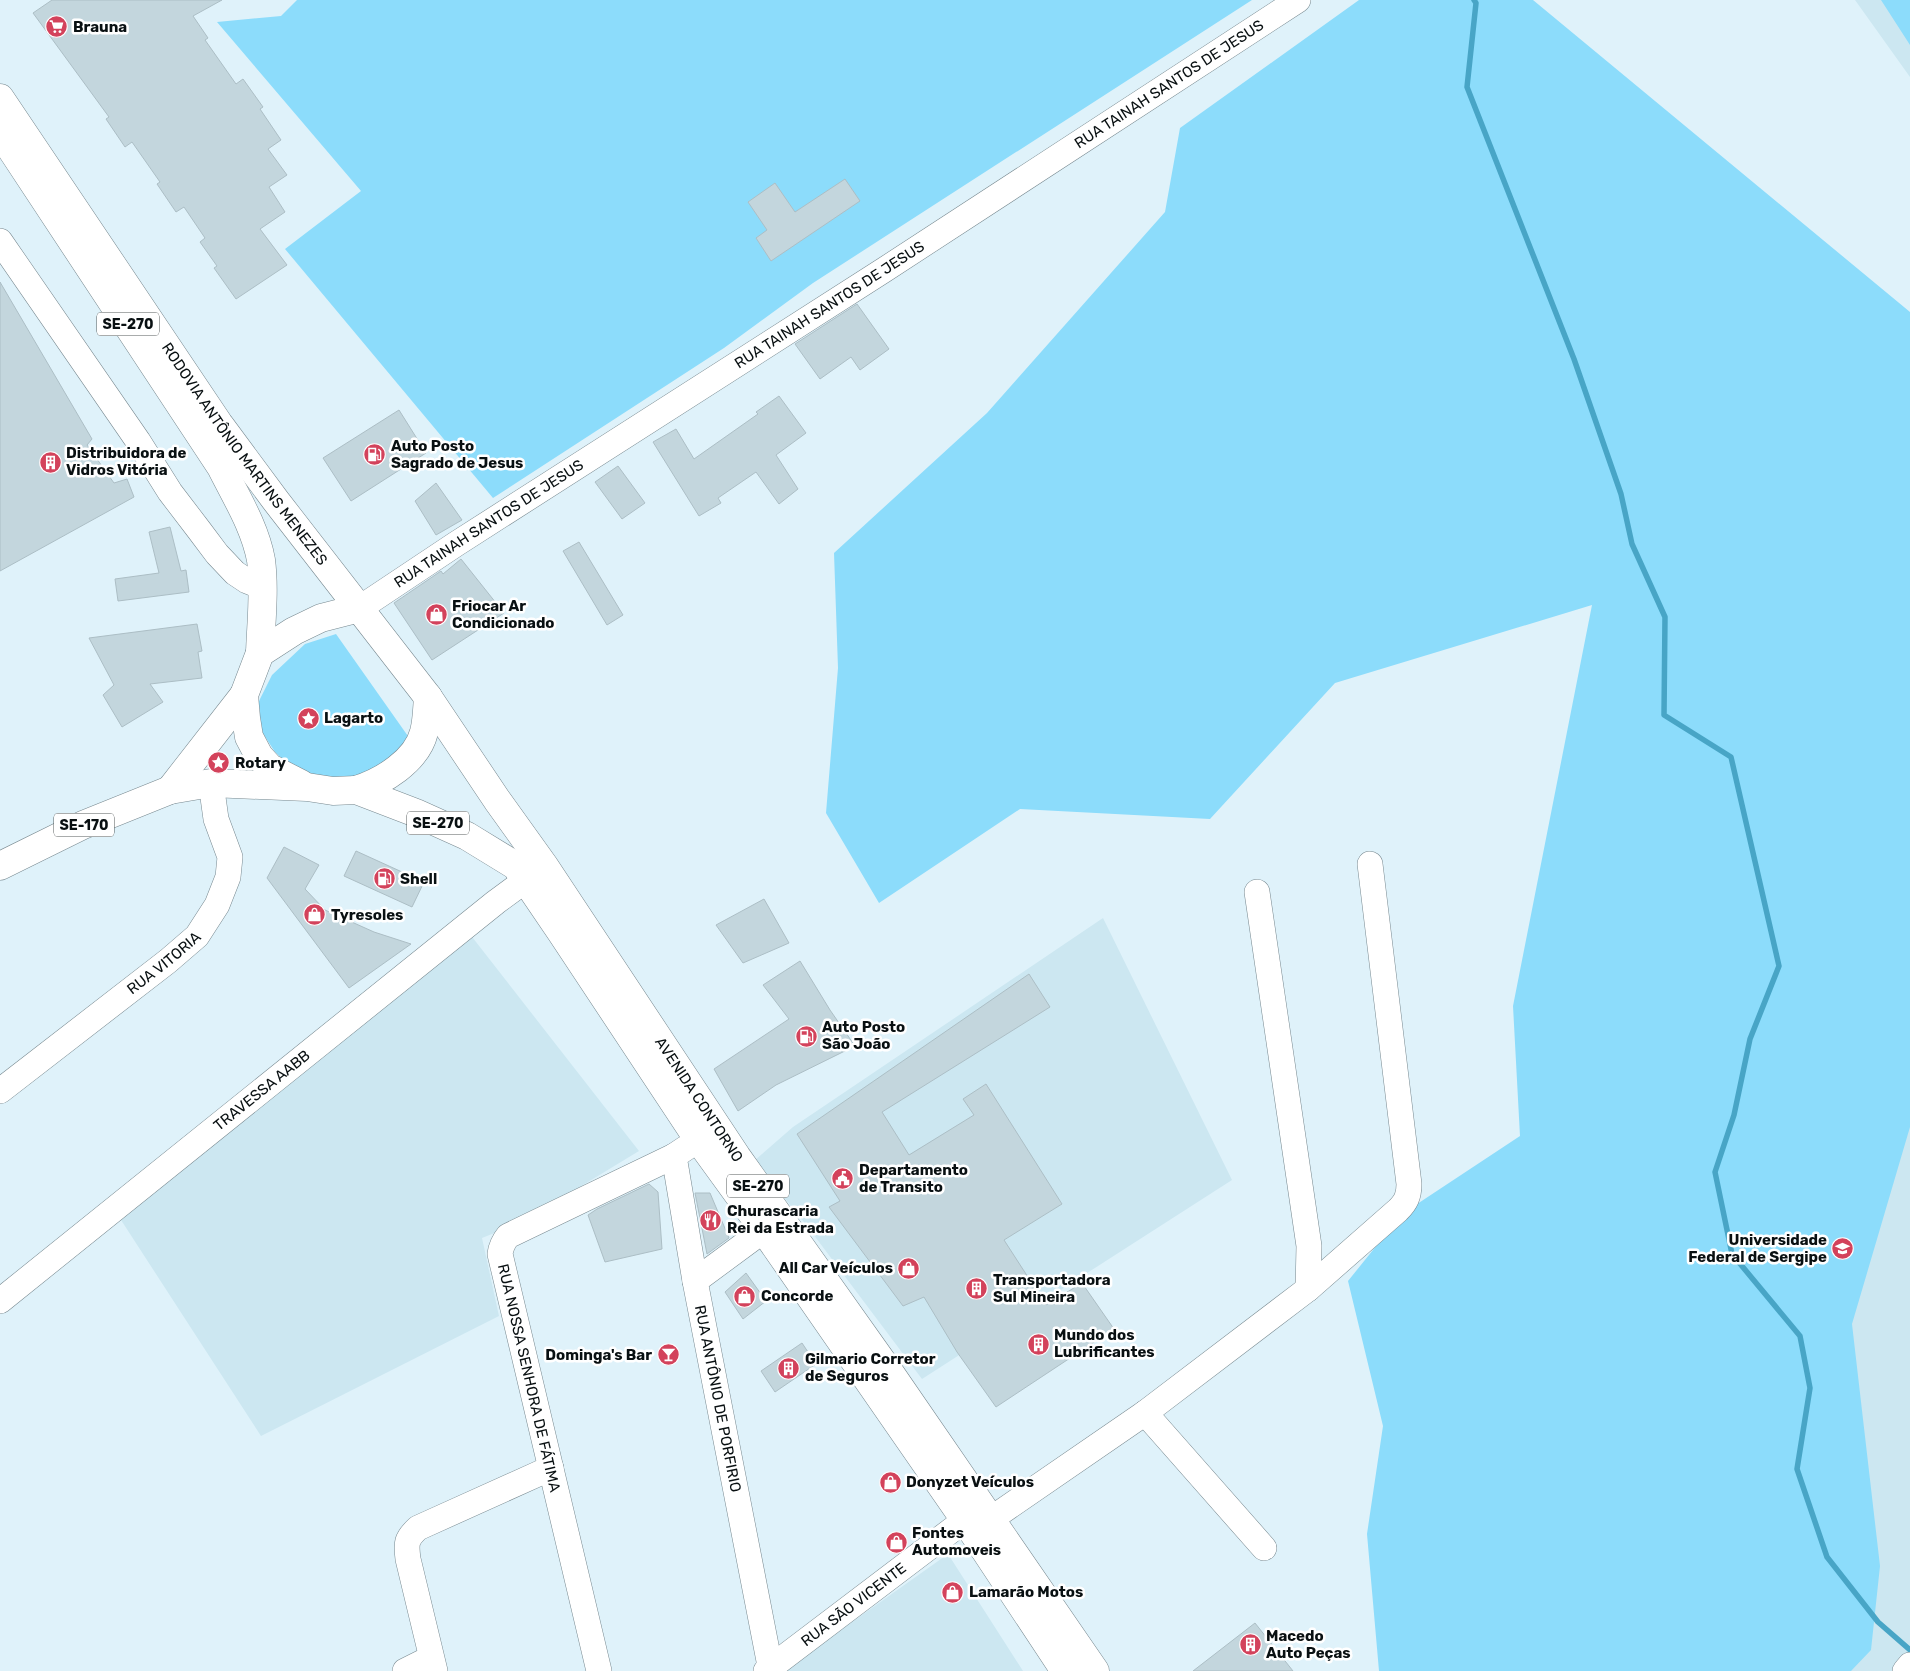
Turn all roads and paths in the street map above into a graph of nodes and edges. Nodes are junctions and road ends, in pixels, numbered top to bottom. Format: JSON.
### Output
{"nodes":[{"id":1,"x":1298,"y":0,"type":"edge"},
{"id":2,"x":0,"y":98,"type":"edge"},
{"id":3,"x":0,"y":132,"type":"edge"},
{"id":4,"x":0,"y":242,"type":"edge"},
{"id":5,"x":262,"y":587,"type":"junction"},
{"id":6,"x":360,"y":608,"type":"junction"},
{"id":7,"x":260,"y":653,"type":"junction"},
{"id":8,"x":244,"y":695,"type":"junction"},
{"id":9,"x":428,"y":697,"type":"junction"},
{"id":10,"x":211,"y":783,"type":"junction"},
{"id":11,"x":307,"y":787,"type":"junction"},
{"id":12,"x":170,"y":790,"type":"junction"},
{"id":13,"x":356,"y":790,"type":"junction"},
{"id":14,"x":1370,"y":864,"type":"dead end"},
{"id":15,"x":0,"y":866,"type":"edge"},
{"id":16,"x":521,"y":873,"type":"junction"},
{"id":17,"x":1257,"y":892,"type":"dead end"},
{"id":18,"x":0,"y":1091,"type":"edge"},
{"id":19,"x":698,"y":1139,"type":"junction"},
{"id":20,"x":674,"y":1156,"type":"junction"},
{"id":21,"x":764,"y":1230,"type":"junction"},
{"id":22,"x":695,"y":1281,"type":"junction"},
{"id":23,"x":1308,"y":1289,"type":"junction"},
{"id":24,"x":0,"y":1301,"type":"edge"},
{"id":25,"x":1145,"y":1413,"type":"junction"},
{"id":26,"x":551,"y":1468,"type":"junction"},
{"id":27,"x":978,"y":1519,"type":"junction"},
{"id":28,"x":1264,"y":1548,"type":"dead end"},
{"id":29,"x":433,"y":1665,"type":"edge"},
{"id":30,"x":1910,"y":1665,"type":"edge"},
{"id":31,"x":769,"y":1670,"type":"edge"},
{"id":32,"x":405,"y":1671,"type":"edge"},
{"id":33,"x":599,"y":1671,"type":"edge"},
{"id":34,"x":1065,"y":1671,"type":"edge"},
{"id":35,"x":1095,"y":1671,"type":"edge"},
{"id":36,"x":1905,"y":1671,"type":"edge"}],
"edges":[{"from":1,"to":6,"type":"street","name":"RUA TAINAH SANTOS DE JESUS"},
{"from":2,"to":6,"type":"main road","name":"RODOVIA ANTÔNIO MARTINS MENEZES","number":"SE-270"},
{"from":3,"to":5,"type":"main road","name":"RODOVIA ANTÔNIO MARTINS MENEZES","number":"SE-270"},
{"from":4,"to":5,"type":"street"},
{"from":5,"to":7,"type":"main road","name":"RODOVIA ANTÔNIO MARTINS MENEZES","number":"SE-270"},
{"from":6,"to":7,"type":"main road"},
{"from":6,"to":9,"type":"main road","number":"SE-270"},
{"from":7,"to":8,"type":"main road","number":"SE-270"},
{"from":8,"to":11,"type":"main road","number":"SE-270"},
{"from":8,"to":12,"type":"main road"},
{"from":9,"to":13,"type":"main road"},
{"from":9,"to":27,"type":"main road","name":"AVENIDA CONTORNO","number":"SE-270"},
{"from":10,"to":11,"type":"main road"},
{"from":10,"to":12,"type":"main road"},
{"from":10,"to":18,"type":"street","name":"RUA VITORIA"},
{"from":11,"to":13,"type":"main road","number":"SE-270"},
{"from":12,"to":15,"type":"main road","number":"SE-170"},
{"from":13,"to":16,"type":"main road","number":"SE-270"},
{"from":14,"to":23,"type":"street","name":"RUA SÃO VICENTE"},
{"from":16,"to":19,"type":"main road","name":"AVENIDA CONTORNO","number":"SE-270"},
{"from":16,"to":24,"type":"street","name":"TRAVESSA AABB"},
{"from":17,"to":23,"type":"street"},
{"from":19,"to":20,"type":"street"},
{"from":19,"to":21,"type":"main road","name":"AVENIDA CONTORNO","number":"SE-270"},
{"from":20,"to":22,"type":"street","name":"RUA ANTÔNIO DE PORFIRIO"},
{"from":20,"to":26,"type":"street","name":"RUA NOSSA SENHORA DE FÁTIMA"},
{"from":21,"to":22,"type":"street"},
{"from":21,"to":27,"type":"main road","name":"AVENIDA CONTORNO","number":"SE-270"},
{"from":22,"to":31,"type":"street","name":"RUA ANTÔNIO DE PORFIRIO"},
{"from":23,"to":25,"type":"street","name":"RUA SÃO VICENTE"},
{"from":25,"to":27,"type":"street","name":"RUA SÃO VICENTE"},
{"from":25,"to":28,"type":"street"},
{"from":26,"to":29,"type":"street"},
{"from":26,"to":33,"type":"street","name":"RUA NOSSA SENHORA DE FÁTIMA"},
{"from":27,"to":31,"type":"street","name":"RUA SÃO VICENTE"},
{"from":27,"to":34,"type":"main road","name":"AVENIDA CONTORNO","number":"SE-270"},
{"from":27,"to":35,"type":"main road","name":"AVENIDA CONTORNO","number":"SE-270"},
{"from":29,"to":32,"type":"street"},
{"from":30,"to":36,"type":"street"}]}
